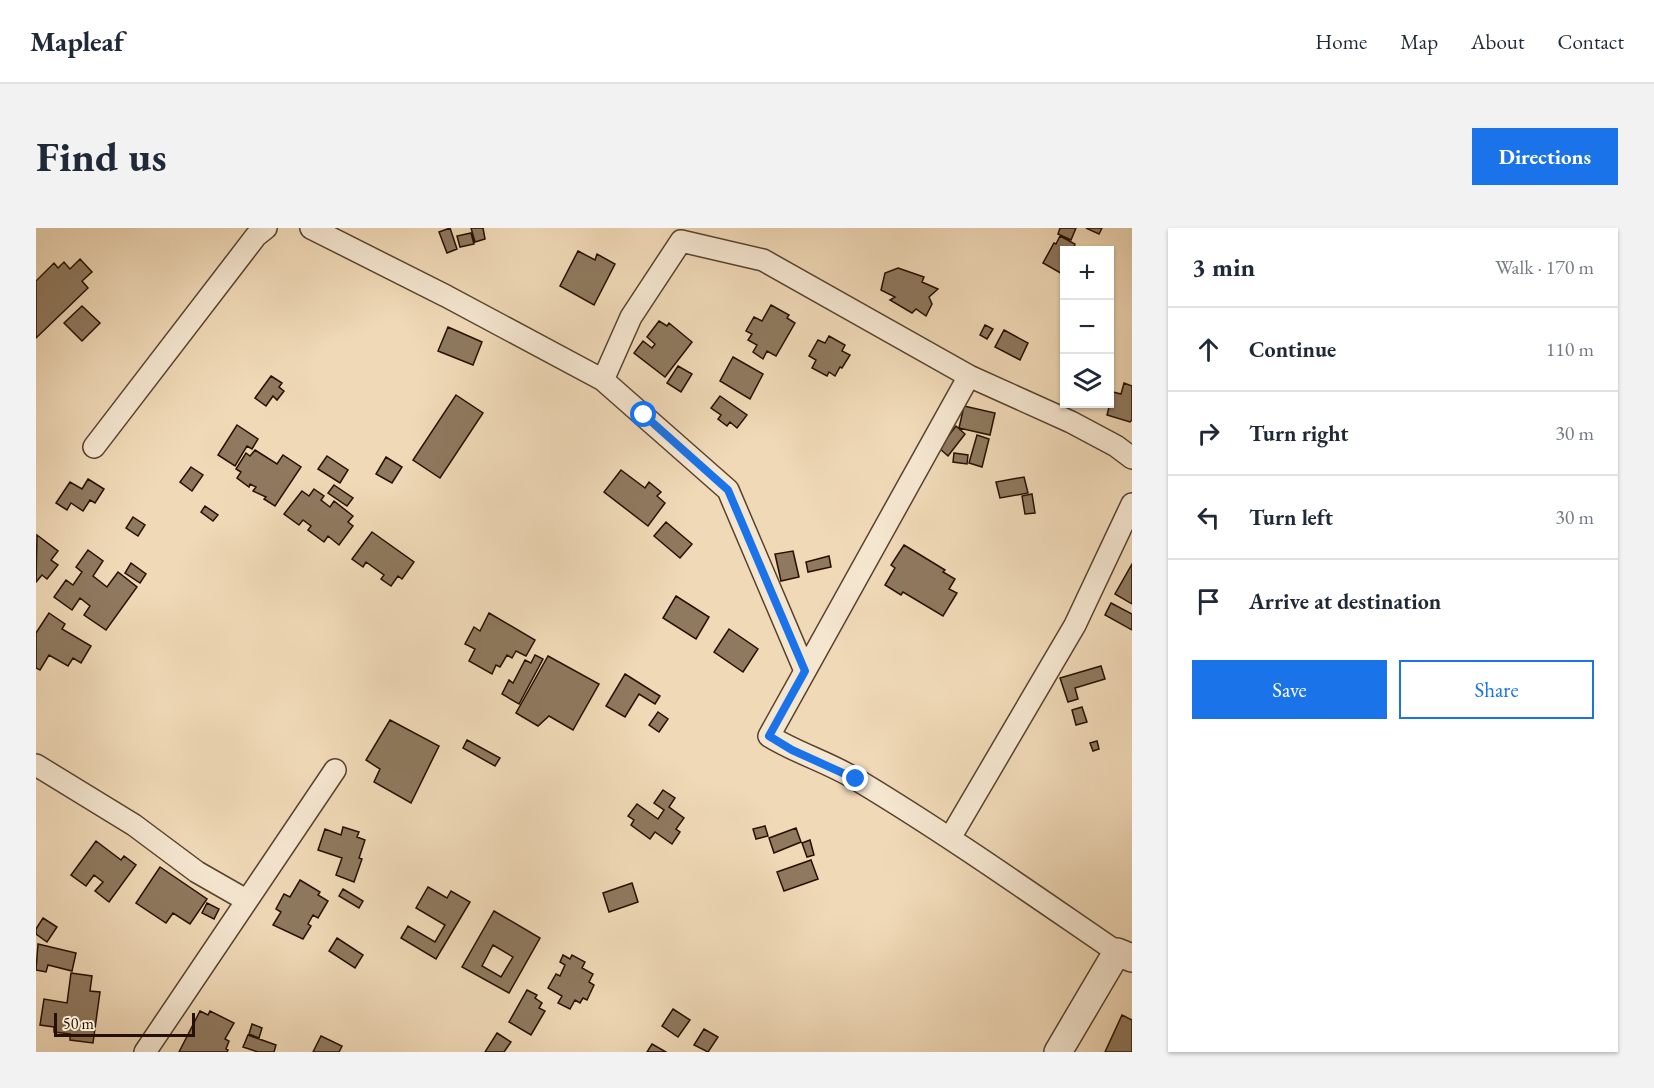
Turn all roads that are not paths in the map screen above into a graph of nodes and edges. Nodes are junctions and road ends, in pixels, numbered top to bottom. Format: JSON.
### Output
{"nodes":[{"id":1,"x":266,"y":228,"type":"edge"},
{"id":2,"x":311,"y":228,"type":"edge"},
{"id":3,"x":685,"y":235,"type":"edge"},
{"id":4,"x":969,"y":376,"type":"junction"},
{"id":5,"x":603,"y":380,"type":"junction"},
{"id":6,"x":93,"y":447,"type":"dead end"},
{"id":7,"x":1132,"y":458,"type":"edge"},
{"id":8,"x":1132,"y":504,"type":"edge"},
{"id":9,"x":805,"y":671,"type":"junction"},
{"id":10,"x":36,"y":765,"type":"edge"},
{"id":11,"x":335,"y":770,"type":"dead end"},
{"id":12,"x":950,"y":838,"type":"junction"},
{"id":13,"x":246,"y":900,"type":"junction"},
{"id":14,"x":1124,"y":955,"type":"edge"},
{"id":15,"x":145,"y":1052,"type":"edge"},
{"id":16,"x":1058,"y":1052,"type":"edge"}],
"edges":[{"from":1,"to":6,"type":"street"},
{"from":2,"to":5,"type":"street"},
{"from":3,"to":4,"type":"street"},
{"from":3,"to":5,"type":"street"},
{"from":4,"to":7,"type":"street"},
{"from":4,"to":9,"type":"street"},
{"from":5,"to":9,"type":"street"},
{"from":8,"to":12,"type":"street"},
{"from":9,"to":12,"type":"street"},
{"from":10,"to":13,"type":"street"},
{"from":11,"to":13,"type":"street"},
{"from":12,"to":14,"type":"street"},
{"from":13,"to":15,"type":"street"},
{"from":14,"to":16,"type":"street"}]}
